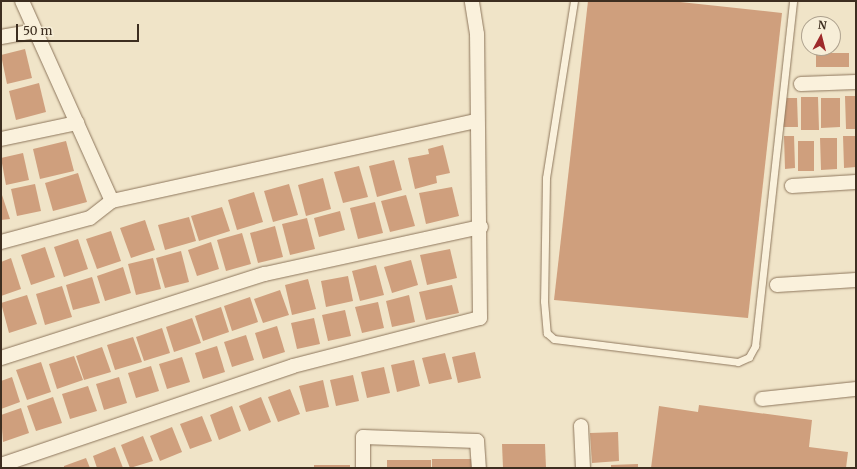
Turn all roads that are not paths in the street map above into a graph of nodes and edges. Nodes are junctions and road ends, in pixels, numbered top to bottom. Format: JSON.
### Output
{"nodes":[{"id":1,"x":22,"y":1,"type":"edge"},
{"id":2,"x":472,"y":1,"type":"edge"},
{"id":3,"x":574,"y":1,"type":"edge"},
{"id":4,"x":793,"y":1,"type":"edge"},
{"id":5,"x":35,"y":31,"type":"junction"},
{"id":6,"x":1,"y":37,"type":"edge"},
{"id":7,"x":856,"y":82,"type":"edge"},
{"id":8,"x":801,"y":84,"type":"dead end"},
{"id":9,"x":476,"y":121,"type":"junction"},
{"id":10,"x":77,"y":123,"type":"junction"},
{"id":11,"x":1,"y":139,"type":"edge"},
{"id":12,"x":856,"y":182,"type":"edge"},
{"id":13,"x":792,"y":186,"type":"dead end"},
{"id":14,"x":112,"y":201,"type":"junction"},
{"id":15,"x":481,"y":227,"type":"junction"},
{"id":16,"x":1,"y":242,"type":"edge"},
{"id":17,"x":856,"y":280,"type":"edge"},
{"id":18,"x":777,"y":285,"type":"dead end"},
{"id":19,"x":1,"y":358,"type":"edge"},
{"id":20,"x":856,"y":389,"type":"edge"},
{"id":21,"x":762,"y":399,"type":"dead end"},
{"id":22,"x":581,"y":426,"type":"dead end"},
{"id":23,"x":1,"y":465,"type":"edge"},
{"id":24,"x":363,"y":468,"type":"edge"},
{"id":25,"x":479,"y":468,"type":"edge"},
{"id":26,"x":583,"y":468,"type":"edge"}],
"edges":[{"from":1,"to":5,"type":"street"},
{"from":2,"to":9,"type":"street"},
{"from":3,"to":4,"type":"lane"},
{"from":5,"to":6,"type":"street"},
{"from":5,"to":10,"type":"street"},
{"from":7,"to":8,"type":"street"},
{"from":9,"to":14,"type":"street"},
{"from":9,"to":15,"type":"street"},
{"from":10,"to":11,"type":"street"},
{"from":10,"to":14,"type":"street"},
{"from":12,"to":13,"type":"street"},
{"from":14,"to":16,"type":"street"},
{"from":15,"to":19,"type":"street"},
{"from":15,"to":23,"type":"street"},
{"from":17,"to":18,"type":"street"},
{"from":20,"to":21,"type":"street"},
{"from":22,"to":26,"type":"street"},
{"from":24,"to":25,"type":"street"}]}
